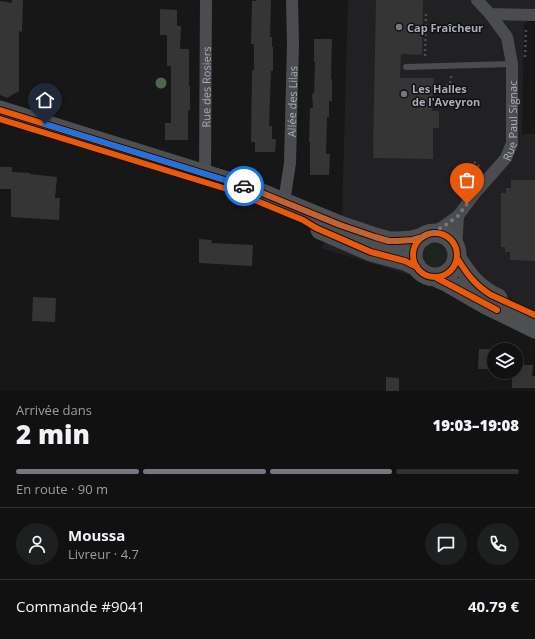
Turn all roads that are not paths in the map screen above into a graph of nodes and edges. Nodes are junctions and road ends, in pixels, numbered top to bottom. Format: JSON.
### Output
{"nodes":[{"id":1,"x":206,"y":0,"type":"edge"},
{"id":2,"x":292,"y":0,"type":"edge"},
{"id":3,"x":477,"y":0,"type":"edge"},
{"id":4,"x":490,"y":14,"type":"junction"},
{"id":5,"x":535,"y":15,"type":"edge"},
{"id":6,"x":512,"y":64,"type":"junction"},
{"id":7,"x":406,"y":67,"type":"dead end"},
{"id":8,"x":0,"y":110,"type":"edge"},
{"id":9,"x":0,"y":119,"type":"edge"},
{"id":10,"x":204,"y":178,"type":"junction"},
{"id":11,"x":460,"y":178,"type":"dead end"},
{"id":12,"x":476,"y":192,"type":"junction"},
{"id":13,"x":282,"y":206,"type":"junction"},
{"id":14,"x":458,"y":216,"type":"junction"},
{"id":15,"x":426,"y":236,"type":"junction"},
{"id":16,"x":456,"y":254,"type":"junction"},
{"id":17,"x":417,"y":267,"type":"junction"},
{"id":18,"x":435,"y":277,"type":"junction"},
{"id":19,"x":535,"y":316,"type":"edge"},
{"id":20,"x":535,"y":329,"type":"edge"}],
"edges":[{"from":1,"to":10,"type":"street","name":"Rue des Rosiers"},
{"from":2,"to":13,"type":"street","name":"Allée des Lilas"},
{"from":3,"to":4,"type":"street","name":"Rue Paul Signac"},
{"from":4,"to":5,"type":"street"},
{"from":4,"to":6,"type":"street","name":"Rue Paul Signac"},
{"from":6,"to":7,"type":"lane"},
{"from":6,"to":12,"type":"street","name":"Rue Paul Signac"},
{"from":8,"to":10,"type":"main road"},
{"from":9,"to":10,"type":"main road"},
{"from":10,"to":13,"type":"main road"},
{"from":11,"to":12,"type":"lane"},
{"from":12,"to":14,"type":"street","name":"Rue Paul Signac"},
{"from":13,"to":15,"type":"main road"},
{"from":13,"to":17,"type":"main road"},
{"from":14,"to":15,"type":"street","name":"Rue Paul Signac"},
{"from":14,"to":16,"type":"street"},
{"from":15,"to":16,"type":"main road"},
{"from":15,"to":17,"type":"main road"},
{"from":16,"to":18,"type":"main road"},
{"from":16,"to":19,"type":"main road"},
{"from":17,"to":18,"type":"main road"},
{"from":18,"to":20,"type":"main road"}]}
